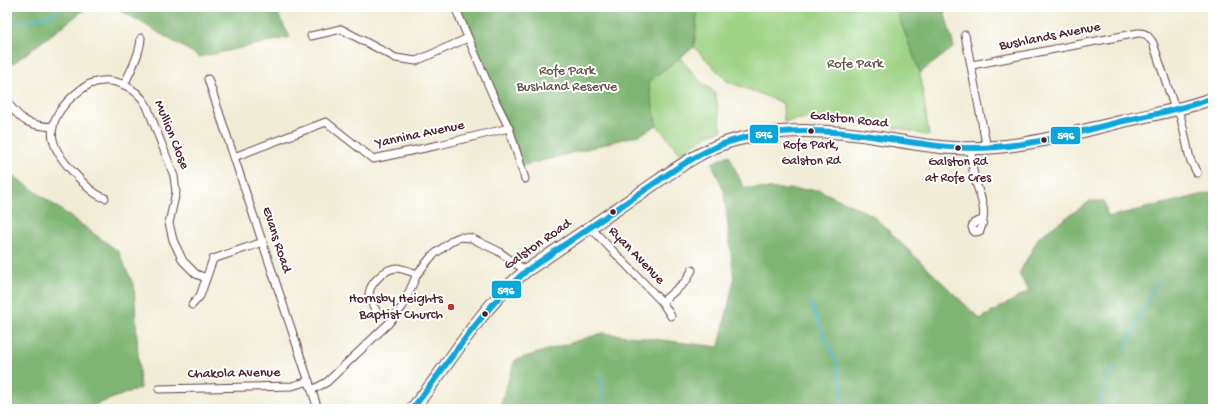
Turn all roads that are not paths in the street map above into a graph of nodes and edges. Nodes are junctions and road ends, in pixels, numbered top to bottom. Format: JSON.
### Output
{"nodes":[{"id":1,"x":455,"y":7,"type":"edge"},
{"id":2,"x":966,"y":35,"type":"dead end"},
{"id":3,"x":311,"y":36,"type":"dead end"},
{"id":4,"x":141,"y":38,"type":"dead end"},
{"id":5,"x":468,"y":38,"type":"junction"},
{"id":6,"x":972,"y":65,"type":"junction"},
{"id":7,"x":208,"y":79,"type":"dead end"},
{"id":8,"x":124,"y":85,"type":"junction"},
{"id":9,"x":1213,"y":98,"type":"edge"},
{"id":10,"x":7,"y":102,"type":"edge"},
{"id":11,"x":1176,"y":110,"type":"junction"},
{"id":12,"x":52,"y":127,"type":"junction"},
{"id":13,"x":509,"y":128,"type":"junction"},
{"id":14,"x":971,"y":149,"type":"junction"},
{"id":15,"x":987,"y":149,"type":"junction"},
{"id":16,"x":234,"y":157,"type":"junction"},
{"id":17,"x":1197,"y":174,"type":"dead end"},
{"id":18,"x":525,"y":179,"type":"dead end"},
{"id":19,"x":105,"y":198,"type":"dead end"},
{"id":20,"x":982,"y":220,"type":"dead end"},
{"id":21,"x":590,"y":227,"type":"junction"},
{"id":22,"x":263,"y":242,"type":"junction"},
{"id":23,"x":526,"y":270,"type":"junction"},
{"id":24,"x":692,"y":270,"type":"dead end"},
{"id":25,"x":417,"y":274,"type":"junction"},
{"id":26,"x":206,"y":278,"type":"junction"},
{"id":27,"x":662,"y":302,"type":"junction"},
{"id":28,"x":192,"y":305,"type":"dead end"},
{"id":29,"x":376,"y":310,"type":"dead end"},
{"id":30,"x":671,"y":316,"type":"dead end"},
{"id":31,"x":309,"y":381,"type":"junction"},
{"id":32,"x":159,"y":389,"type":"dead end"},
{"id":33,"x":312,"y":390,"type":"junction"},
{"id":34,"x":318,"y":409,"type":"edge"},
{"id":35,"x":412,"y":409,"type":"edge"}],
"edges":[{"from":1,"to":5,"type":"street"},
{"from":2,"to":6,"type":"street"},
{"from":3,"to":5,"type":"street"},
{"from":4,"to":8,"type":"street"},
{"from":5,"to":13,"type":"street"},
{"from":6,"to":11,"type":"street","name":"Bushlands Avenue"},
{"from":6,"to":15,"type":"street"},
{"from":7,"to":16,"type":"street","name":"Evans Road"},
{"from":8,"to":12,"type":"street","name":"Mullion Close"},
{"from":8,"to":26,"type":"street","name":"Mullion Close"},
{"from":9,"to":11,"type":"main road","name":"Galston Road"},
{"from":10,"to":12,"type":"street"},
{"from":11,"to":15,"type":"main road","name":"Galston Road"},
{"from":11,"to":17,"type":"street"},
{"from":12,"to":19,"type":"street"},
{"from":13,"to":16,"type":"street","name":"Yannina Avenue"},
{"from":13,"to":18,"type":"street"},
{"from":14,"to":15,"type":"main road","name":"Galston Road"},
{"from":14,"to":20,"type":"street"},
{"from":14,"to":21,"type":"main road","name":"Galston Road"},
{"from":16,"to":22,"type":"street","name":"Evans Road"},
{"from":21,"to":23,"type":"main road","name":"Galston Road"},
{"from":21,"to":27,"type":"street","name":"Ryan Avenue"},
{"from":22,"to":26,"type":"street"},
{"from":22,"to":31,"type":"street","name":"Evans Road"},
{"from":23,"to":25,"type":"street"},
{"from":23,"to":35,"type":"main road","name":"Galston Road"},
{"from":24,"to":27,"type":"street","name":"Ryan Avenue"},
{"from":25,"to":29,"type":"street"},
{"from":25,"to":33,"type":"street"},
{"from":26,"to":28,"type":"street"},
{"from":27,"to":30,"type":"street","name":"Ryan Avenue"},
{"from":31,"to":32,"type":"street","name":"Chakola Avenue"},
{"from":31,"to":33,"type":"street","name":"Evans Road"},
{"from":33,"to":34,"type":"street","name":"Evans Road"}]}
